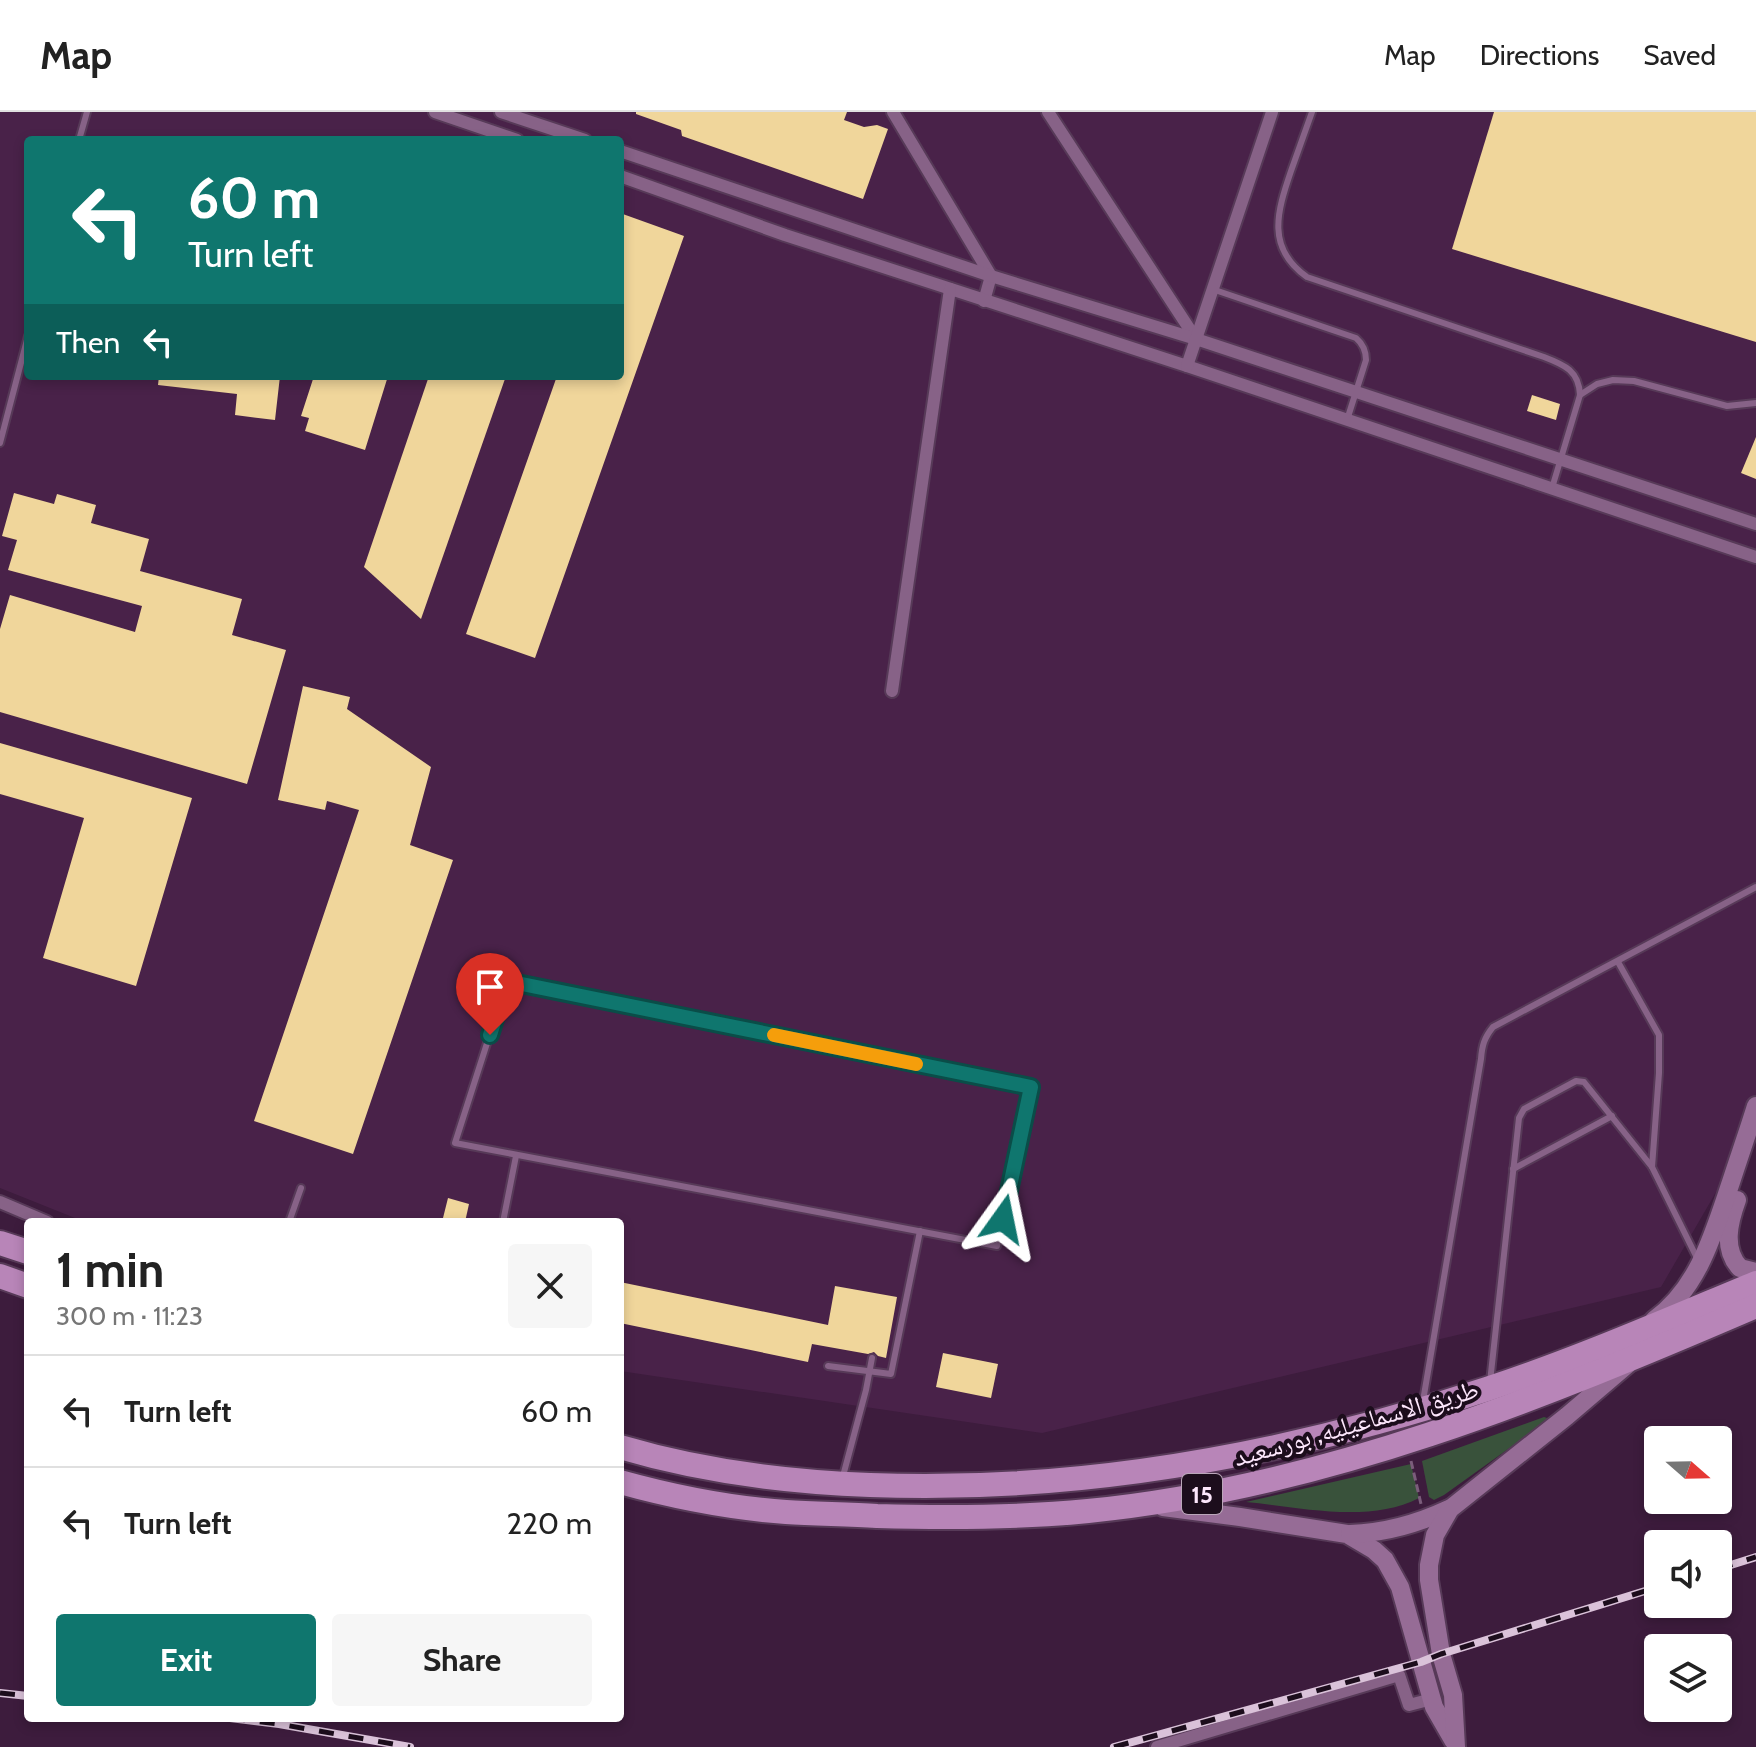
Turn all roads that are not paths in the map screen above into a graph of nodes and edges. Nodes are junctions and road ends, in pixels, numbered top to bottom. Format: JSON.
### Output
{"nodes":[{"id":1,"x":87,"y":112,"type":"edge"},
{"id":2,"x":435,"y":112,"type":"edge"},
{"id":3,"x":501,"y":112,"type":"edge"},
{"id":4,"x":893,"y":112,"type":"edge"},
{"id":5,"x":1048,"y":112,"type":"edge"},
{"id":6,"x":1272,"y":112,"type":"edge"},
{"id":7,"x":1312,"y":112,"type":"edge"},
{"id":8,"x":80,"y":136,"type":"edge"},
{"id":9,"x":505,"y":136,"type":"edge"},
{"id":10,"x":573,"y":136,"type":"edge"},
{"id":11,"x":624,"y":152,"type":"edge"},
{"id":12,"x":624,"y":177,"type":"edge"},
{"id":13,"x":991,"y":276,"type":"junction"},
{"id":14,"x":950,"y":289,"type":"junction"},
{"id":15,"x":1212,"y":289,"type":"junction"},
{"id":16,"x":984,"y":301,"type":"junction"},
{"id":17,"x":1196,"y":339,"type":"junction"},
{"id":18,"x":24,"y":351,"type":"edge"},
{"id":19,"x":1187,"y":366,"type":"junction"},
{"id":20,"x":1356,"y":392,"type":"junction"},
{"id":21,"x":1580,"y":395,"type":"junction"},
{"id":22,"x":1756,"y":403,"type":"edge"},
{"id":23,"x":1347,"y":420,"type":"junction"},
{"id":24,"x":0,"y":443,"type":"edge"},
{"id":25,"x":1561,"y":458,"type":"junction"},
{"id":26,"x":1552,"y":488,"type":"junction"},
{"id":27,"x":1756,"y":524,"type":"edge"},
{"id":28,"x":1756,"y":540,"type":"edge"},
{"id":29,"x":1752,"y":556,"type":"edge"},
{"id":30,"x":892,"y":691,"type":"dead end"},
{"id":31,"x":1756,"y":887,"type":"edge"},
{"id":32,"x":1618,"y":962,"type":"junction"},
{"id":33,"x":1755,"y":1111,"type":"edge"},
{"id":34,"x":1612,"y":1116,"type":"junction"},
{"id":35,"x":1756,"y":1145,"type":"edge"},
{"id":36,"x":516,"y":1156,"type":"junction"},
{"id":37,"x":1652,"y":1167,"type":"junction"},
{"id":38,"x":1513,"y":1169,"type":"junction"},
{"id":39,"x":301,"y":1188,"type":"dead end"},
{"id":40,"x":0,"y":1202,"type":"edge"},
{"id":41,"x":38,"y":1218,"type":"edge"},
{"id":42,"x":290,"y":1218,"type":"edge"},
{"id":43,"x":504,"y":1218,"type":"edge"},
{"id":44,"x":920,"y":1231,"type":"junction"},
{"id":45,"x":0,"y":1243,"type":"edge"},
{"id":46,"x":24,"y":1251,"type":"edge"},
{"id":47,"x":1700,"y":1264,"type":"junction"},
{"id":48,"x":1756,"y":1272,"type":"edge"},
{"id":49,"x":0,"y":1276,"type":"edge"},
{"id":50,"x":1756,"y":1283,"type":"edge"},
{"id":51,"x":24,"y":1285,"type":"edge"},
{"id":52,"x":1756,"y":1306,"type":"edge"},
{"id":53,"x":1636,"y":1345,"type":"junction"},
{"id":54,"x":872,"y":1358,"type":"dead end"},
{"id":55,"x":828,"y":1366,"type":"dead end"},
{"id":56,"x":869,"y":1371,"type":"junction"},
{"id":57,"x":1489,"y":1389,"type":"junction"},
{"id":58,"x":1422,"y":1410,"type":"junction"},
{"id":59,"x":624,"y":1448,"type":"edge"},
{"id":60,"x":624,"y":1483,"type":"edge"},
{"id":61,"x":841,"y":1484,"type":"junction"},
{"id":62,"x":1143,"y":1504,"type":"junction"},
{"id":63,"x":1450,"y":1509,"type":"junction"},
{"id":64,"x":1347,"y":1534,"type":"junction"},
{"id":65,"x":1432,"y":1699,"type":"junction"},
{"id":66,"x":1456,"y":1746,"type":"edge"},
{"id":67,"x":1157,"y":1747,"type":"edge"}],
"edges":[{"from":1,"to":8,"type":"lane"},
{"from":2,"to":9,"type":"street"},
{"from":3,"to":10,"type":"street"},
{"from":4,"to":13,"type":"street"},
{"from":5,"to":17,"type":"street"},
{"from":6,"to":15,"type":"street"},
{"from":7,"to":21,"type":"lane"},
{"from":11,"to":13,"type":"street"},
{"from":12,"to":14,"type":"street"},
{"from":13,"to":16,"type":"street"},
{"from":13,"to":17,"type":"street"},
{"from":14,"to":16,"type":"street"},
{"from":14,"to":30,"type":"street"},
{"from":15,"to":17,"type":"street"},
{"from":15,"to":20,"type":"lane"},
{"from":16,"to":19,"type":"street"},
{"from":17,"to":19,"type":"street"},
{"from":17,"to":20,"type":"street"},
{"from":18,"to":24,"type":"lane"},
{"from":19,"to":23,"type":"street"},
{"from":20,"to":23,"type":"lane"},
{"from":20,"to":25,"type":"street"},
{"from":21,"to":22,"type":"lane"},
{"from":21,"to":25,"type":"lane"},
{"from":23,"to":26,"type":"street"},
{"from":25,"to":26,"type":"lane"},
{"from":25,"to":27,"type":"street"},
{"from":26,"to":29,"type":"street"},
{"from":28,"to":29,"type":"street"},
{"from":31,"to":32,"type":"lane"},
{"from":32,"to":37,"type":"lane"},
{"from":32,"to":58,"type":"lane"},
{"from":33,"to":47,"type":"main road"},
{"from":34,"to":37,"type":"lane"},
{"from":34,"to":38,"type":"lane"},
{"from":34,"to":38,"type":"lane"},
{"from":35,"to":48,"type":"main road"},
{"from":36,"to":43,"type":"lane"},
{"from":36,"to":44,"type":"lane"},
{"from":36,"to":44,"type":"lane"},
{"from":37,"to":47,"type":"lane"},
{"from":38,"to":57,"type":"lane"},
{"from":39,"to":42,"type":"lane"},
{"from":40,"to":41,"type":"street"},
{"from":44,"to":56,"type":"lane"},
{"from":45,"to":46,"type":"highway"},
{"from":47,"to":53,"type":"main road"},
{"from":49,"to":51,"type":"highway"},
{"from":50,"to":53,"type":"highway","name":"طريق الاسماعيليه, بورسعيد","number":"15"},
{"from":52,"to":53,"type":"highway","name":"طريق الاسماعيليه, بورسعيد","number":"15"},
{"from":53,"to":57,"type":"highway","name":"طريق الاسماعيليه, بورسعيد","number":"15"},
{"from":53,"to":62,"type":"highway","name":"طريق الاسماعيليه, بورسعيد","number":"15"},
{"from":53,"to":63,"type":"main road"},
{"from":54,"to":56,"type":"lane"},
{"from":55,"to":56,"type":"lane"},
{"from":56,"to":61,"type":"lane"},
{"from":57,"to":58,"type":"highway","name":"طريق الاسماعيليه, بورسعيد","number":"15"},
{"from":58,"to":61,"type":"highway","name":"طريق الاسماعيليه, بورسعيد","number":"15"},
{"from":59,"to":61,"type":"highway","name":"طريق الاسماعيليه, بورسعيد","number":"15"},
{"from":60,"to":62,"type":"highway","name":"طريق الاسماعيليه, بورسعيد","number":"15"},
{"from":62,"to":64,"type":"main road"},
{"from":63,"to":64,"type":"main road"},
{"from":63,"to":66,"type":"main road"},
{"from":64,"to":65,"type":"main road"},
{"from":65,"to":66,"type":"main road"},
{"from":65,"to":67,"type":"street"}]}
